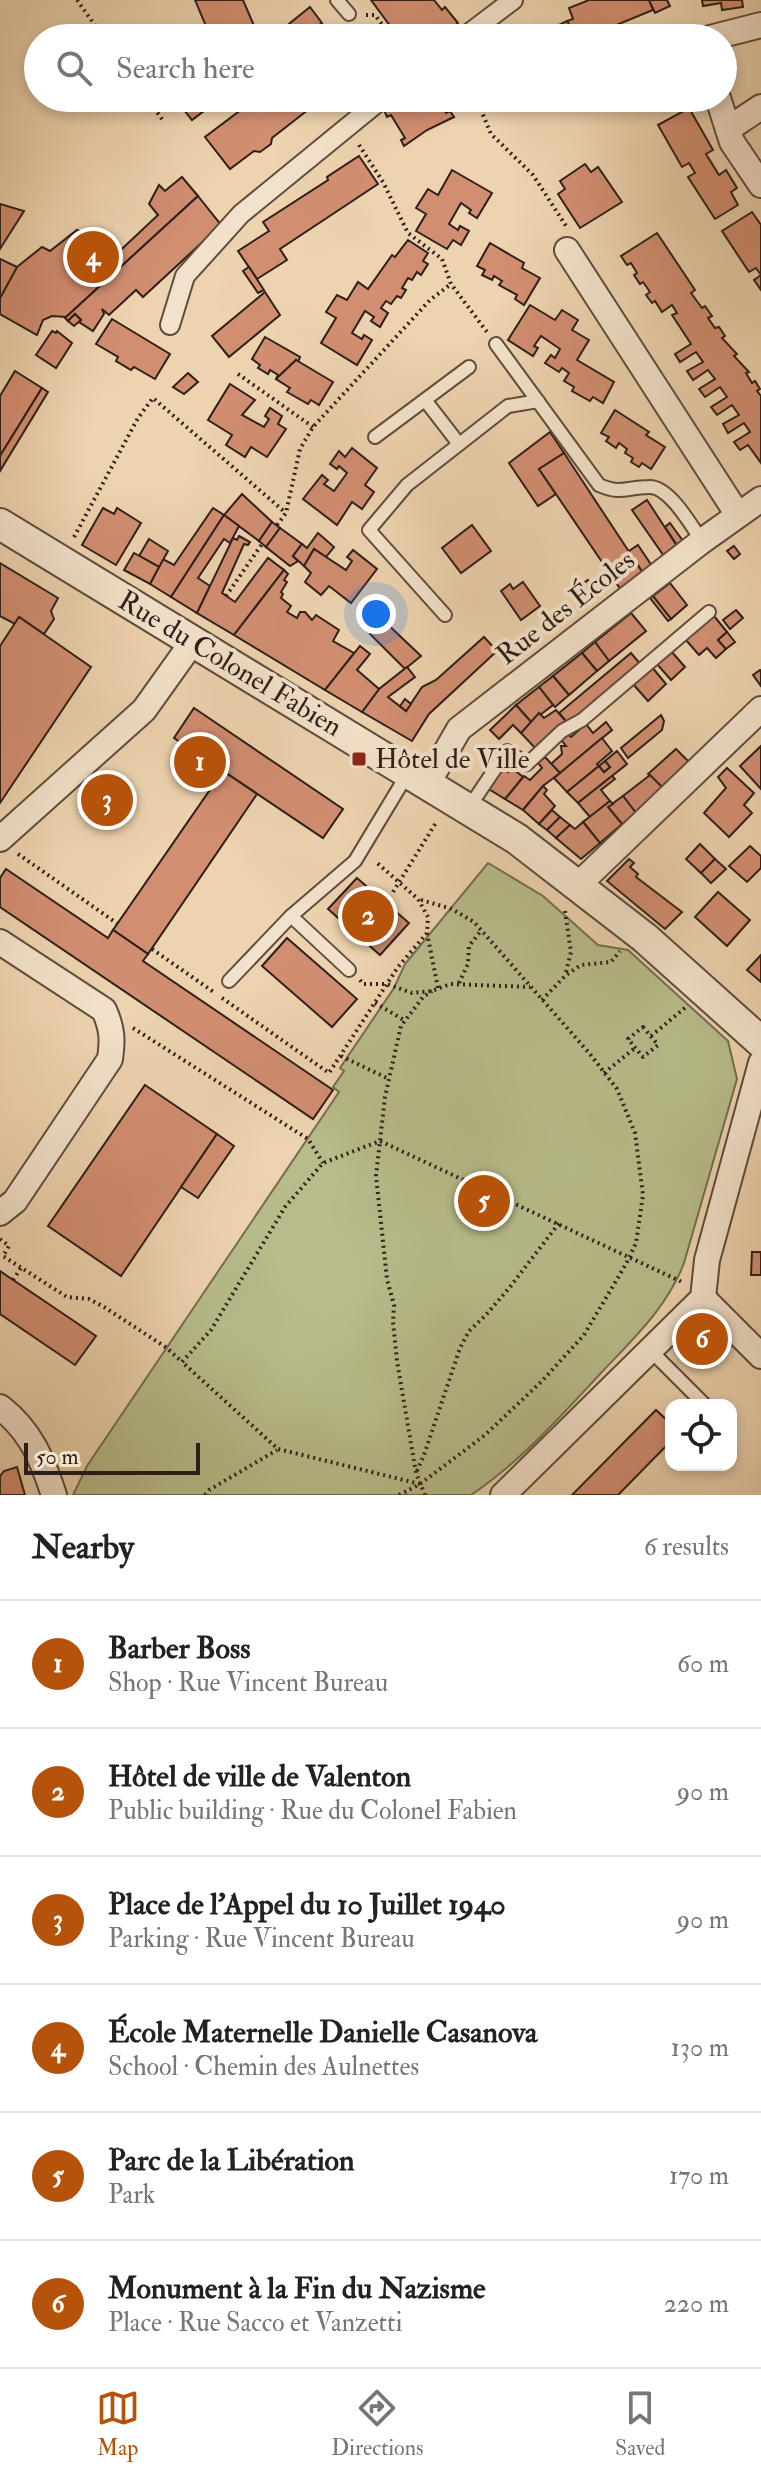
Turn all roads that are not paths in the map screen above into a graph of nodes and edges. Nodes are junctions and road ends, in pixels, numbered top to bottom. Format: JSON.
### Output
{"nodes":[{"id":1,"x":337,"y":0,"type":"edge"},
{"id":2,"x":513,"y":0,"type":"edge"},
{"id":3,"x":349,"y":14,"type":"road end"},
{"id":4,"x":481,"y":24,"type":"edge"},
{"id":5,"x":761,"y":25,"type":"edge"},
{"id":6,"x":737,"y":31,"type":"edge"},
{"id":7,"x":761,"y":107,"type":"edge"},
{"id":8,"x":365,"y":112,"type":"edge"},
{"id":9,"x":723,"y":112,"type":"edge"},
{"id":10,"x":728,"y":129,"type":"junction"},
{"id":11,"x":761,"y":185,"type":"edge"},
{"id":12,"x":567,"y":250,"type":"road end"},
{"id":13,"x":170,"y":325,"type":"dead end"},
{"id":14,"x":496,"y":344,"type":"road end"},
{"id":15,"x":469,"y":367,"type":"dead end"},
{"id":16,"x":425,"y":400,"type":"junction"},
{"id":17,"x":538,"y":401,"type":"junction"},
{"id":18,"x":375,"y":437,"type":"dead end"},
{"id":19,"x":459,"y":444,"type":"junction"},
{"id":20,"x":761,"y":499,"type":"edge"},
{"id":21,"x":738,"y":515,"type":"junction"},
{"id":22,"x":0,"y":524,"type":"edge"},
{"id":23,"x":702,"y":541,"type":"junction"},
{"id":24,"x":709,"y":612,"type":"dead end"},
{"id":25,"x":445,"y":615,"type":"dead end"},
{"id":26,"x":194,"y":640,"type":"junction"},
{"id":27,"x":761,"y":709,"type":"edge"},
{"id":28,"x":439,"y":790,"type":"junction"},
{"id":29,"x":7,"y":845,"type":"edge"},
{"id":30,"x":579,"y":884,"type":"junction"},
{"id":31,"x":291,"y":916,"type":"junction"},
{"id":32,"x":0,"y":942,"type":"edge"},
{"id":33,"x":349,"y":970,"type":"road end"},
{"id":34,"x":229,"y":981,"type":"dead end"},
{"id":35,"x":761,"y":1042,"type":"edge"},
{"id":36,"x":761,"y":1063,"type":"edge"},
{"id":37,"x":0,"y":1213,"type":"edge"},
{"id":38,"x":703,"y":1292,"type":"junction"},
{"id":39,"x":650,"y":1350,"type":"junction"},
{"id":40,"x":761,"y":1356,"type":"edge"},
{"id":41,"x":699,"y":1399,"type":"edge"},
{"id":42,"x":0,"y":1407,"type":"edge"},
{"id":43,"x":54,"y":1495,"type":"edge"},
{"id":44,"x":503,"y":1495,"type":"edge"}],
"edges":[{"from":1,"to":3,"type":"lane"},
{"from":2,"to":4,"type":"street"},
{"from":5,"to":6,"type":"street"},
{"from":7,"to":10,"type":"street"},
{"from":8,"to":13,"type":"street"},
{"from":9,"to":10,"type":"street"},
{"from":10,"to":11,"type":"street"},
{"from":12,"to":21,"type":"street"},
{"from":14,"to":17,"type":"lane"},
{"from":15,"to":16,"type":"lane"},
{"from":16,"to":18,"type":"lane"},
{"from":16,"to":19,"type":"lane"},
{"from":17,"to":19,"type":"lane"},
{"from":17,"to":23,"type":"lane"},
{"from":19,"to":25,"type":"lane"},
{"from":20,"to":21,"type":"street","name":"Rue des Écoles"},
{"from":21,"to":23,"type":"street","name":"Rue des Écoles"},
{"from":22,"to":26,"type":"street","name":"Rue du Colonel Fabien"},
{"from":23,"to":28,"type":"street","name":"Rue des Écoles"},
{"from":24,"to":28,"type":"lane"},
{"from":26,"to":28,"type":"street","name":"Rue du Colonel Fabien"},
{"from":26,"to":29,"type":"street"},
{"from":27,"to":30,"type":"street"},
{"from":28,"to":30,"type":"street","name":"Rue du Colonel Fabien"},
{"from":28,"to":31,"type":"lane"},
{"from":30,"to":35,"type":"street","name":"Rue du Colonel Fabien"},
{"from":31,"to":33,"type":"lane"},
{"from":31,"to":34,"type":"lane"},
{"from":32,"to":37,"type":"street"},
{"from":36,"to":38,"type":"street"},
{"from":38,"to":39,"type":"street"},
{"from":38,"to":40,"type":"street"},
{"from":39,"to":41,"type":"lane"},
{"from":39,"to":44,"type":"street"},
{"from":42,"to":43,"type":"street"}]}
